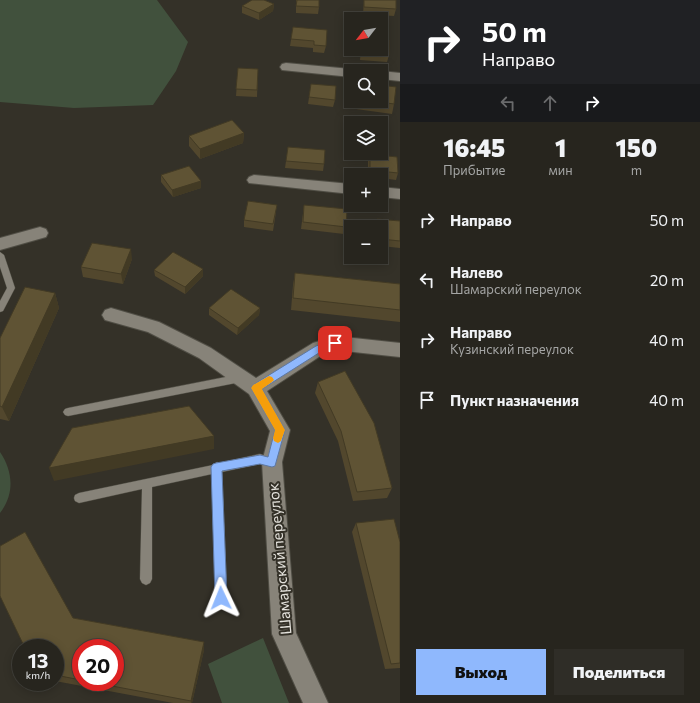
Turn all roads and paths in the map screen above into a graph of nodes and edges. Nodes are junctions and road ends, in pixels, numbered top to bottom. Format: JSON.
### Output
{"nodes":[{"id":1,"x":286,"y":67,"type":"dead end"},
{"id":2,"x":344,"y":72,"type":"edge"},
{"id":3,"x":388,"y":76,"type":"edge"},
{"id":4,"x":400,"y":77,"type":"edge"},
{"id":5,"x":254,"y":180,"type":"dead end"},
{"id":6,"x":344,"y":188,"type":"edge"},
{"id":7,"x":388,"y":193,"type":"edge"},
{"id":8,"x":400,"y":194,"type":"edge"},
{"id":9,"x":40,"y":233,"type":"dead end"},
{"id":10,"x":0,"y":244,"type":"edge"},
{"id":11,"x":0,"y":255,"type":"edge"},
{"id":12,"x":0,"y":309,"type":"edge"},
{"id":13,"x":111,"y":315,"type":"dead end"},
{"id":14,"x":400,"y":350,"type":"edge"},
{"id":15,"x":249,"y":383,"type":"junction"},
{"id":16,"x":68,"y":412,"type":"dead end"},
{"id":17,"x":272,"y":462,"type":"junction"},
{"id":18,"x":216,"y":467,"type":"junction"},
{"id":19,"x":147,"y":483,"type":"junction"},
{"id":20,"x":79,"y":498,"type":"dead end"},
{"id":21,"x":146,"y":579,"type":"dead end"},
{"id":22,"x":221,"y":598,"type":"dead end"},
{"id":23,"x":316,"y":703,"type":"edge"}],
"edges":[{"from":1,"to":2,"type":"street"},
{"from":3,"to":4,"type":"street"},
{"from":5,"to":6,"type":"street"},
{"from":7,"to":8,"type":"street"},
{"from":9,"to":10,"type":"street"},
{"from":11,"to":12,"type":"lane"},
{"from":13,"to":15,"type":"street","name":"Шамарский переулок"},
{"from":14,"to":15,"type":"street"},
{"from":15,"to":16,"type":"lane"},
{"from":15,"to":17,"type":"street","name":"Шамарский переулок"},
{"from":17,"to":18,"type":"lane"},
{"from":17,"to":23,"type":"street","name":"Шамарский переулок"},
{"from":18,"to":19,"type":"lane"},
{"from":18,"to":22,"type":"lane"},
{"from":19,"to":20,"type":"lane"},
{"from":19,"to":21,"type":"lane"}]}
